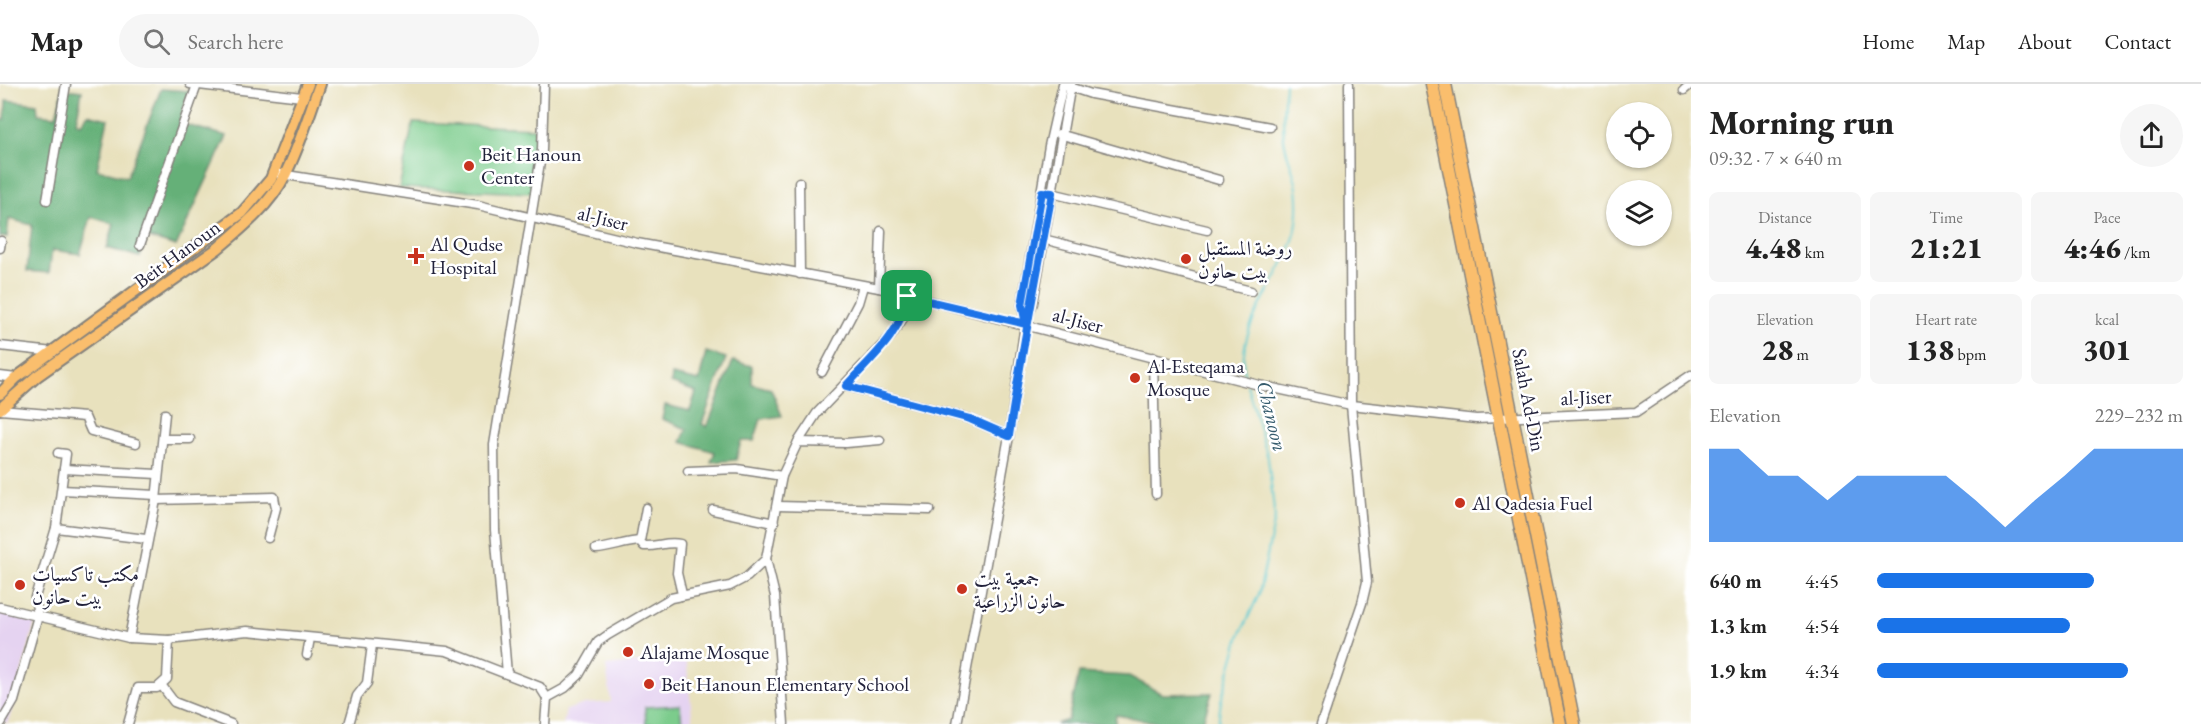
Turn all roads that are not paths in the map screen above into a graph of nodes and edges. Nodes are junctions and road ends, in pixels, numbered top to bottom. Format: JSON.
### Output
{"nodes":[{"id":1,"x":66,"y":84,"type":"edge"},
{"id":2,"x":190,"y":84,"type":"edge"},
{"id":3,"x":308,"y":84,"type":"edge"},
{"id":4,"x":320,"y":84,"type":"edge"},
{"id":5,"x":544,"y":84,"type":"edge"},
{"id":6,"x":1349,"y":84,"type":"edge"},
{"id":7,"x":1432,"y":84,"type":"edge"},
{"id":8,"x":1445,"y":84,"type":"edge"},
{"id":9,"x":196,"y":85,"type":"edge"},
{"id":10,"x":206,"y":85,"type":"edge"},
{"id":11,"x":1067,"y":85,"type":"edge"},
{"id":12,"x":302,"y":97,"type":"junction"},
{"id":13,"x":1270,"y":127,"type":"dead end"},
{"id":14,"x":1052,"y":134,"type":"junction"},
{"id":15,"x":1062,"y":135,"type":"junction"},
{"id":16,"x":273,"y":174,"type":"junction"},
{"id":17,"x":285,"y":175,"type":"junction"},
{"id":18,"x":1219,"y":180,"type":"dead end"},
{"id":19,"x":799,"y":182,"type":"dead end"},
{"id":20,"x":1047,"y":192,"type":"junction"},
{"id":21,"x":47,"y":200,"type":"dead end"},
{"id":22,"x":532,"y":217,"type":"junction"},
{"id":23,"x":1207,"y":230,"type":"dead end"},
{"id":24,"x":881,"y":231,"type":"dead end"},
{"id":25,"x":1040,"y":235,"type":"junction"},
{"id":26,"x":1,"y":241,"type":"edge"},
{"id":27,"x":140,"y":245,"type":"dead end"},
{"id":28,"x":0,"y":248,"type":"edge"},
{"id":29,"x":800,"y":274,"type":"junction"},
{"id":30,"x":863,"y":286,"type":"junction"},
{"id":31,"x":879,"y":288,"type":"junction"},
{"id":32,"x":1251,"y":291,"type":"dead end"},
{"id":33,"x":907,"y":296,"type":"junction"},
{"id":34,"x":1026,"y":324,"type":"junction"},
{"id":35,"x":0,"y":346,"type":"edge"},
{"id":36,"x":54,"y":352,"type":"junction"},
{"id":37,"x":1153,"y":357,"type":"junction"},
{"id":38,"x":822,"y":372,"type":"dead end"},
{"id":39,"x":1691,"y":375,"type":"edge"},
{"id":40,"x":0,"y":376,"type":"edge"},
{"id":41,"x":16,"y":378,"type":"junction"},
{"id":42,"x":846,"y":386,"type":"junction"},
{"id":43,"x":0,"y":394,"type":"edge"},
{"id":44,"x":1352,"y":405,"type":"junction"},
{"id":45,"x":0,"y":410,"type":"edge"},
{"id":46,"x":165,"y":414,"type":"dead end"},
{"id":47,"x":1513,"y":417,"type":"junction"},
{"id":48,"x":1497,"y":418,"type":"junction"},
{"id":49,"x":1009,"y":436,"type":"junction"},
{"id":50,"x":163,"y":439,"type":"junction"},
{"id":51,"x":190,"y":439,"type":"dead end"},
{"id":52,"x":880,"y":440,"type":"dead end"},
{"id":53,"x":798,"y":442,"type":"junction"},
{"id":54,"x":136,"y":443,"type":"dead end"},
{"id":55,"x":58,"y":453,"type":"dead end"},
{"id":56,"x":63,"y":469,"type":"junction"},
{"id":57,"x":688,"y":471,"type":"dead end"},
{"id":58,"x":157,"y":474,"type":"junction"},
{"id":59,"x":782,"y":476,"type":"junction"},
{"id":60,"x":62,"y":490,"type":"junction"},
{"id":61,"x":1156,"y":494,"type":"dead end"},
{"id":62,"x":156,"y":498,"type":"junction"},
{"id":63,"x":778,"y":506,"type":"junction"},
{"id":64,"x":646,"y":508,"type":"dead end"},
{"id":65,"x":713,"y":510,"type":"dead end"},
{"id":66,"x":930,"y":510,"type":"dead end"},
{"id":67,"x":774,"y":523,"type":"junction"},
{"id":68,"x":56,"y":528,"type":"junction"},
{"id":69,"x":268,"y":538,"type":"dead end"},
{"id":70,"x":146,"y":539,"type":"junction"},
{"id":71,"x":640,"y":541,"type":"junction"},
{"id":72,"x":596,"y":549,"type":"dead end"},
{"id":73,"x":766,"y":559,"type":"junction"},
{"id":74,"x":682,"y":594,"type":"junction"},
{"id":75,"x":0,"y":607,"type":"edge"},
{"id":76,"x":38,"y":616,"type":"junction"},
{"id":77,"x":129,"y":638,"type":"junction"},
{"id":78,"x":310,"y":638,"type":"junction"},
{"id":79,"x":169,"y":640,"type":"junction"},
{"id":80,"x":372,"y":645,"type":"junction"},
{"id":81,"x":307,"y":655,"type":"dead end"},
{"id":82,"x":507,"y":674,"type":"junction"},
{"id":83,"x":162,"y":686,"type":"junction"},
{"id":84,"x":547,"y":698,"type":"junction"},
{"id":85,"x":2,"y":723,"type":"edge"},
{"id":86,"x":128,"y":724,"type":"edge"},
{"id":87,"x":231,"y":724,"type":"edge"},
{"id":88,"x":349,"y":724,"type":"edge"},
{"id":89,"x":545,"y":724,"type":"edge"},
{"id":90,"x":784,"y":724,"type":"edge"},
{"id":91,"x":957,"y":724,"type":"edge"},
{"id":92,"x":1321,"y":724,"type":"edge"},
{"id":93,"x":1560,"y":724,"type":"edge"},
{"id":94,"x":1574,"y":724,"type":"edge"}],
"edges":[{"from":1,"to":21,"type":"street"},
{"from":2,"to":9,"type":"street"},
{"from":3,"to":12,"type":"main road","name":"Beit Hanoun"},
{"from":4,"to":17,"type":"main road","name":"Beit Hanoun"},
{"from":5,"to":22,"type":"street"},
{"from":6,"to":44,"type":"street"},
{"from":7,"to":48,"type":"highway","name":"Salah Ad-Din"},
{"from":8,"to":47,"type":"highway","name":"Salah Ad-Din"},
{"from":9,"to":10,"type":"street"},
{"from":9,"to":27,"type":"street"},
{"from":10,"to":12,"type":"street"},
{"from":11,"to":13,"type":"street"},
{"from":11,"to":14,"type":"street"},
{"from":11,"to":15,"type":"street"},
{"from":12,"to":16,"type":"main road","name":"Beit Hanoun"},
{"from":14,"to":15,"type":"street"},
{"from":14,"to":20,"type":"street"},
{"from":15,"to":18,"type":"street"},
{"from":15,"to":20,"type":"street"},
{"from":16,"to":17,"type":"street","name":"al-Jiser"},
{"from":16,"to":36,"type":"main road","name":"Beit Hanoun"},
{"from":17,"to":22,"type":"street","name":"al-Jiser"},
{"from":17,"to":45,"type":"main road","name":"Beit Hanoun"},
{"from":19,"to":29,"type":"street"},
{"from":20,"to":23,"type":"street"},
{"from":20,"to":25,"type":"street"},
{"from":22,"to":29,"type":"street","name":"al-Jiser"},
{"from":22,"to":82,"type":"street"},
{"from":24,"to":31,"type":"street"},
{"from":25,"to":32,"type":"street"},
{"from":25,"to":34,"type":"street"},
{"from":26,"to":28,"type":"street"},
{"from":29,"to":30,"type":"street","name":"al-Jiser"},
{"from":30,"to":31,"type":"street","name":"al-Jiser"},
{"from":30,"to":38,"type":"street"},
{"from":31,"to":33,"type":"street","name":"al-Jiser"},
{"from":33,"to":34,"type":"street","name":"al-Jiser"},
{"from":33,"to":42,"type":"street"},
{"from":34,"to":37,"type":"street","name":"al-Jiser"},
{"from":34,"to":49,"type":"street"},
{"from":35,"to":36,"type":"street"},
{"from":36,"to":41,"type":"main road","name":"Beit Hanoun"},
{"from":37,"to":44,"type":"street","name":"al-Jiser"},
{"from":37,"to":61,"type":"street"},
{"from":39,"to":47,"type":"street","name":"al-Jiser"},
{"from":40,"to":41,"type":"street"},
{"from":41,"to":43,"type":"main road","name":"Beit Hanoun"},
{"from":42,"to":49,"type":"street"},
{"from":42,"to":53,"type":"street"},
{"from":44,"to":48,"type":"street","name":"al-Jiser"},
{"from":44,"to":92,"type":"street"},
{"from":45,"to":54,"type":"street"},
{"from":46,"to":50,"type":"street"},
{"from":47,"to":48,"type":"street","name":"al-Jiser"},
{"from":47,"to":94,"type":"highway","name":"Salah Ad-Din"},
{"from":48,"to":93,"type":"highway","name":"Salah Ad-Din"},
{"from":49,"to":91,"type":"street"},
{"from":50,"to":51,"type":"street"},
{"from":50,"to":58,"type":"street"},
{"from":52,"to":53,"type":"street"},
{"from":53,"to":59,"type":"street"},
{"from":55,"to":56,"type":"street"},
{"from":56,"to":58,"type":"street"},
{"from":56,"to":60,"type":"street"},
{"from":57,"to":59,"type":"street"},
{"from":58,"to":62,"type":"street"},
{"from":59,"to":63,"type":"street"},
{"from":60,"to":62,"type":"street"},
{"from":60,"to":68,"type":"street"},
{"from":62,"to":69,"type":"street"},
{"from":62,"to":70,"type":"street"},
{"from":63,"to":66,"type":"street"},
{"from":63,"to":67,"type":"street"},
{"from":64,"to":71,"type":"street"},
{"from":65,"to":67,"type":"street"},
{"from":67,"to":73,"type":"street"},
{"from":68,"to":70,"type":"street"},
{"from":68,"to":76,"type":"street"},
{"from":70,"to":77,"type":"street"},
{"from":71,"to":72,"type":"street"},
{"from":71,"to":74,"type":"street"},
{"from":73,"to":74,"type":"street"},
{"from":73,"to":90,"type":"street"},
{"from":74,"to":84,"type":"street"},
{"from":75,"to":76,"type":"street"},
{"from":76,"to":77,"type":"street"},
{"from":76,"to":85,"type":"street"},
{"from":77,"to":79,"type":"street"},
{"from":78,"to":79,"type":"street"},
{"from":78,"to":80,"type":"street"},
{"from":78,"to":81,"type":"street"},
{"from":79,"to":83,"type":"street"},
{"from":80,"to":82,"type":"street"},
{"from":80,"to":88,"type":"street"},
{"from":82,"to":84,"type":"street"},
{"from":83,"to":86,"type":"street"},
{"from":83,"to":87,"type":"street"},
{"from":84,"to":89,"type":"street"}]}
